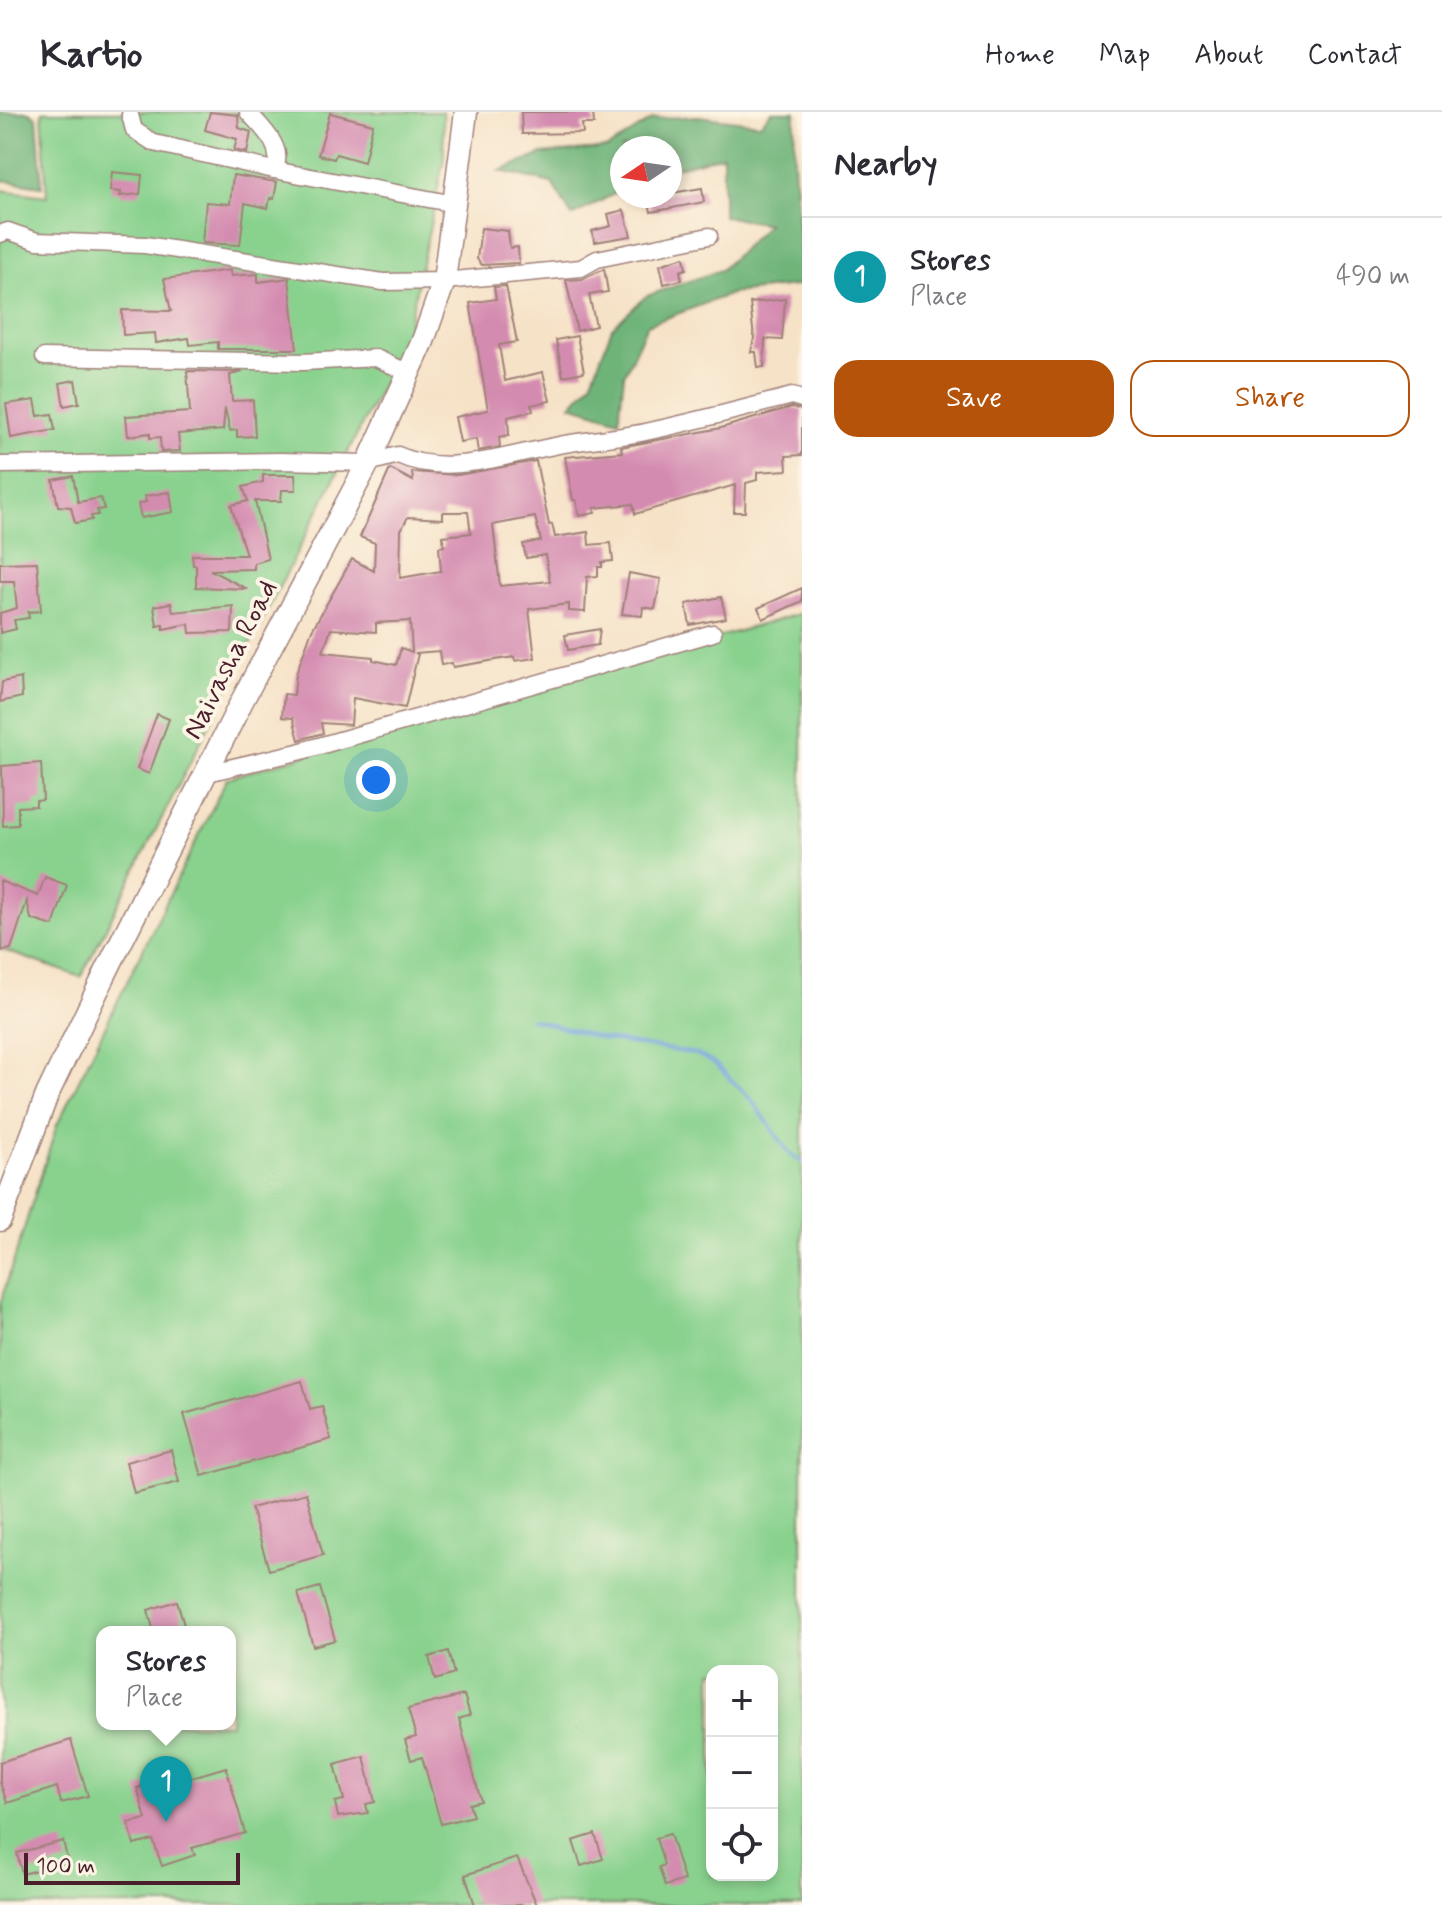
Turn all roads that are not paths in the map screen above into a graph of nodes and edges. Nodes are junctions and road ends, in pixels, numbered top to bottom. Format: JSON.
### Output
{"nodes":[{"id":1,"x":248,"y":112,"type":"edge"},
{"id":2,"x":466,"y":112,"type":"edge"},
{"id":3,"x":130,"y":115,"type":"dead end"},
{"id":4,"x":274,"y":170,"type":"junction"},
{"id":5,"x":455,"y":204,"type":"junction"},
{"id":6,"x":0,"y":234,"type":"edge"},
{"id":7,"x":709,"y":236,"type":"dead end"},
{"id":8,"x":444,"y":281,"type":"junction"},
{"id":9,"x":44,"y":357,"type":"dead end"},
{"id":10,"x":409,"y":373,"type":"junction"},
{"id":11,"x":802,"y":399,"type":"edge"},
{"id":12,"x":368,"y":463,"type":"junction"},
{"id":13,"x":0,"y":465,"type":"edge"},
{"id":14,"x":713,"y":633,"type":"dead end"},
{"id":15,"x":207,"y":773,"type":"junction"},
{"id":16,"x":0,"y":1220,"type":"edge"}],
"edges":[{"from":1,"to":4,"type":"street"},
{"from":2,"to":5,"type":"main road","name":"Naivasha Road"},
{"from":3,"to":4,"type":"street"},
{"from":4,"to":5,"type":"street"},
{"from":5,"to":8,"type":"main road","name":"Naivasha Road"},
{"from":6,"to":8,"type":"street"},
{"from":7,"to":8,"type":"street"},
{"from":8,"to":10,"type":"main road","name":"Naivasha Road"},
{"from":9,"to":10,"type":"street"},
{"from":10,"to":12,"type":"main road","name":"Naivasha Road"},
{"from":11,"to":12,"type":"street"},
{"from":12,"to":13,"type":"street"},
{"from":12,"to":15,"type":"main road","name":"Naivasha Road"},
{"from":14,"to":15,"type":"street"},
{"from":15,"to":16,"type":"main road","name":"Naivasha Road"}]}
